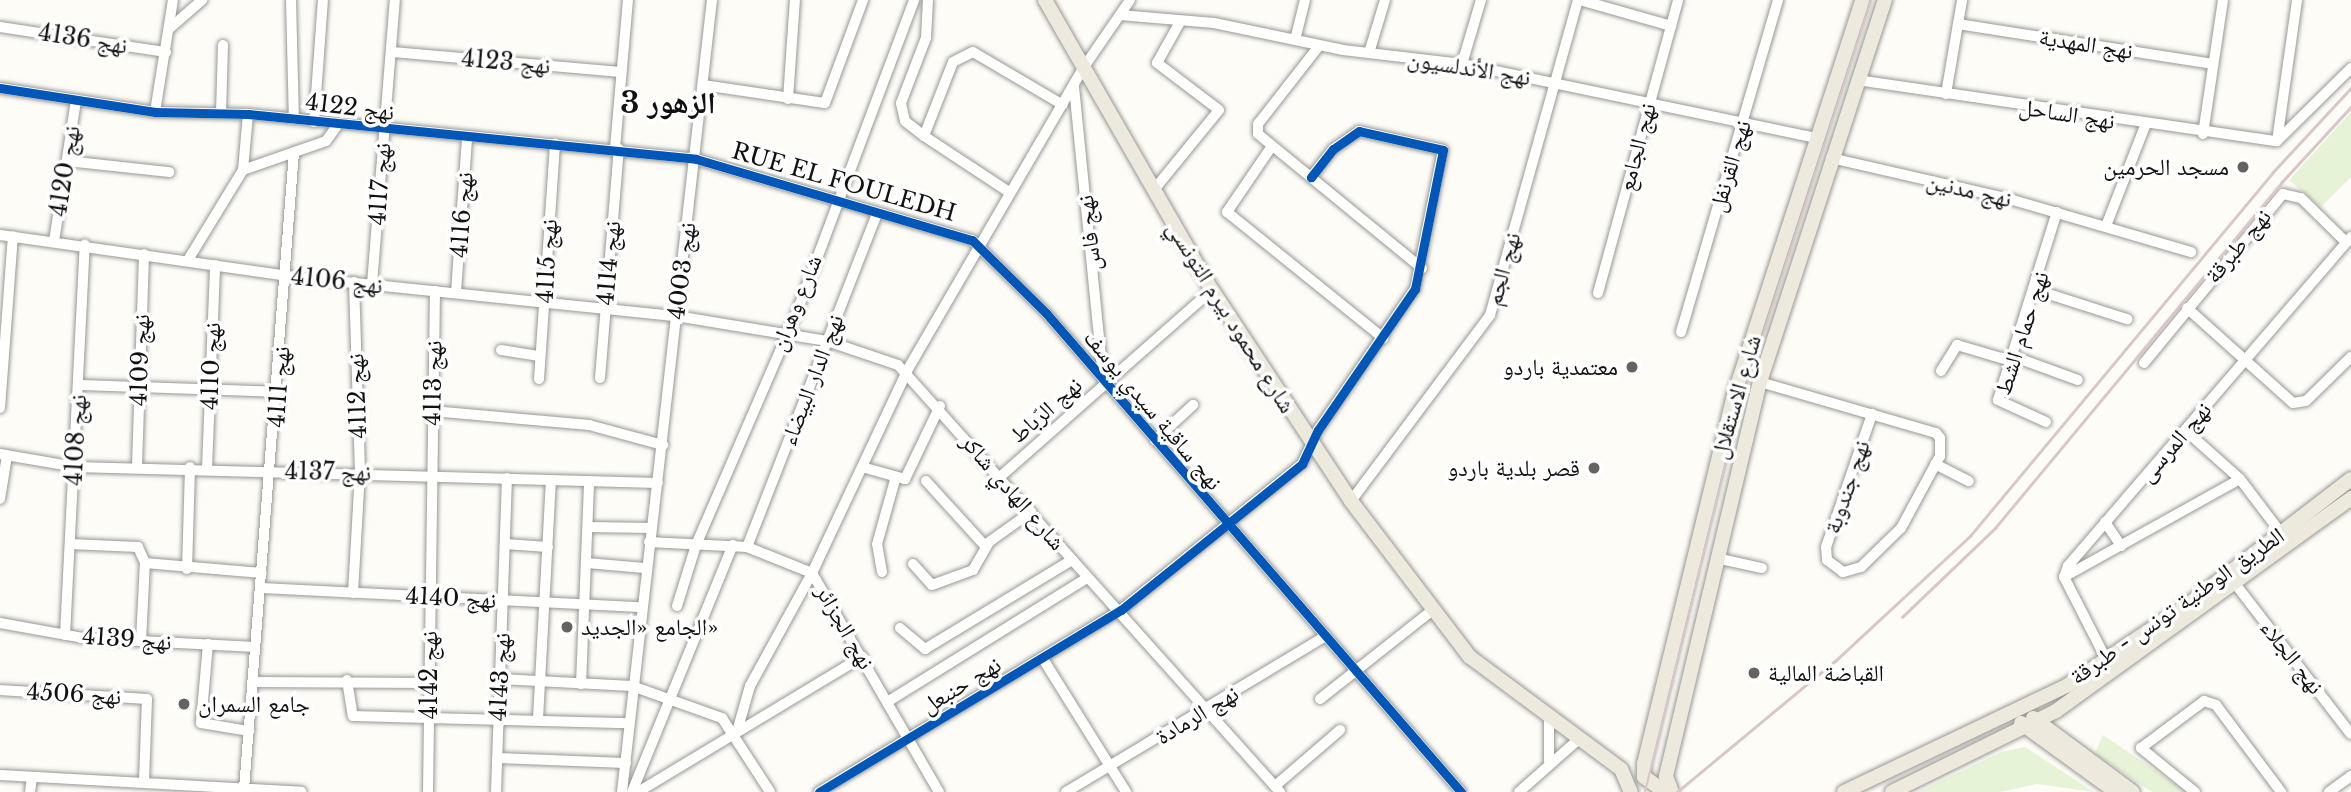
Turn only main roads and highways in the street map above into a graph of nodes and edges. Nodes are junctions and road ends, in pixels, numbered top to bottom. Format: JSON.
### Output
{"nodes":[{"id":1,"x":1045,"y":0,"type":"edge"},
{"id":2,"x":1862,"y":0,"type":"edge"},
{"id":3,"x":1885,"y":0,"type":"edge"},
{"id":4,"x":2351,"y":479,"type":"edge"},
{"id":5,"x":2351,"y":498,"type":"edge"},
{"id":6,"x":2021,"y":711,"type":"junction"},
{"id":7,"x":2032,"y":725,"type":"junction"},
{"id":8,"x":1906,"y":763,"type":"junction"},
{"id":9,"x":1914,"y":782,"type":"junction"},
{"id":10,"x":1631,"y":787,"type":"edge"},
{"id":11,"x":1665,"y":792,"type":"edge"},
{"id":12,"x":1672,"y":792,"type":"edge"},
{"id":13,"x":1844,"y":792,"type":"edge"},
{"id":14,"x":1892,"y":792,"type":"edge"},
{"id":15,"x":2116,"y":792,"type":"edge"},
{"id":16,"x":2133,"y":792,"type":"edge"}],
"edges":[{"from":1,"to":10,"type":"main road","name":"شارع محمود بيرم التونسي"},
{"from":2,"to":11,"type":"main road","name":"شارع الاستقلال"},
{"from":3,"to":12,"type":"main road","name":"شارع الاستقلال"},
{"from":4,"to":6,"type":"main road","name":"الطريق الوطنية تونس - طبرقة"},
{"from":5,"to":7,"type":"main road","name":"الطريق الوطنية تونس - طبرقة"},
{"from":6,"to":7,"type":"main road"},
{"from":6,"to":8,"type":"main road","name":"الطريق الوطنية تونس - طبرقة"},
{"from":7,"to":9,"type":"main road","name":"الطريق الوطنية تونس - طبرقة"},
{"from":7,"to":15,"type":"main road"},
{"from":7,"to":16,"type":"main road"},
{"from":8,"to":9,"type":"main road"},
{"from":8,"to":13,"type":"main road","name":"الطريق الوطنية تونس - طبرقة"},
{"from":9,"to":14,"type":"main road","name":"الطريق الوطنية تونس - طبرقة"}]}
